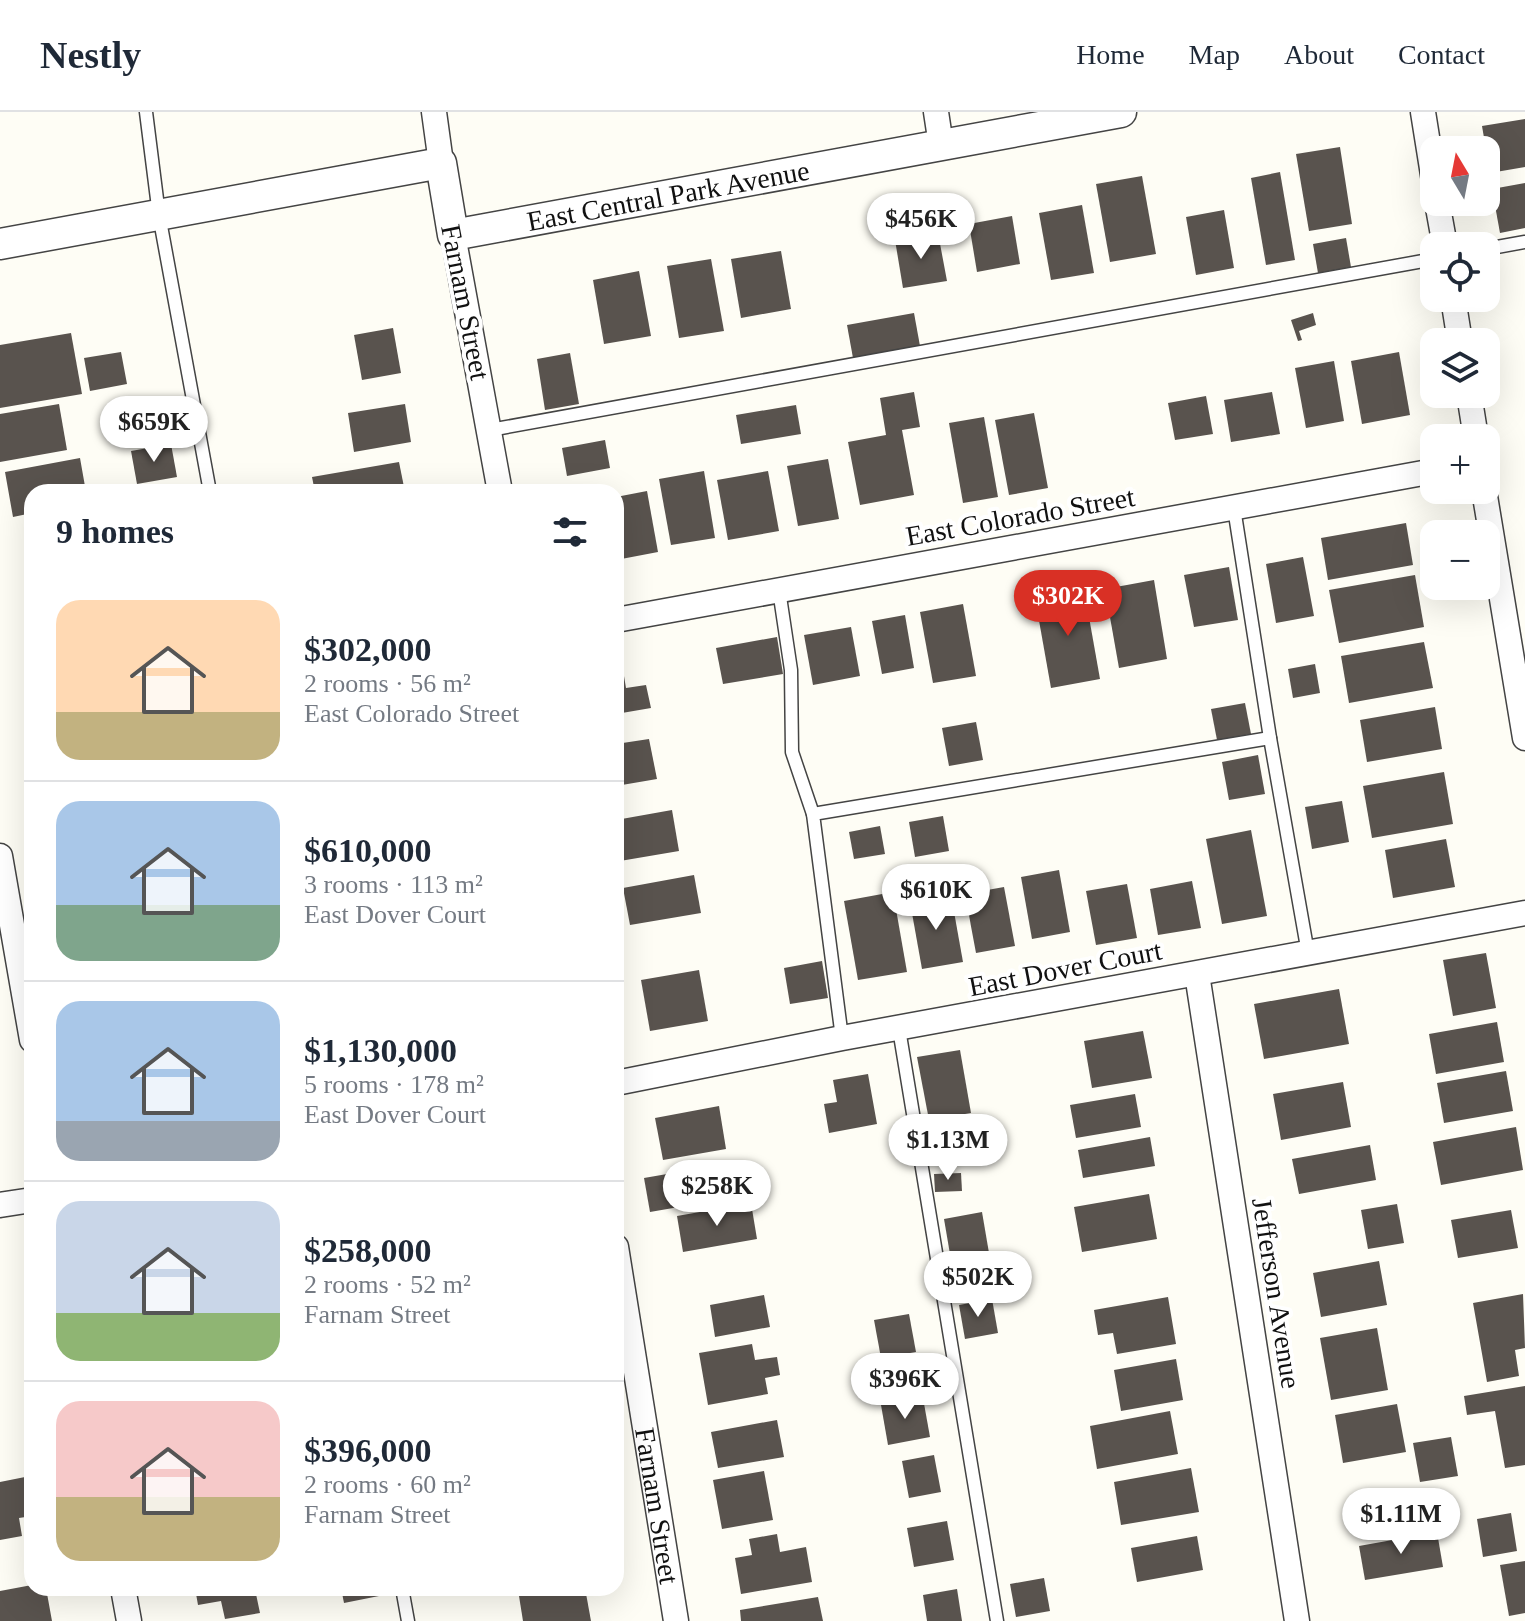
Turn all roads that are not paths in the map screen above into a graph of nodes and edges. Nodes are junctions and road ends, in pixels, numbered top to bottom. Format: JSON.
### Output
{"nodes":[{"id":1,"x":146,"y":112,"type":"edge"},
{"id":2,"x":434,"y":112,"type":"edge"},
{"id":3,"x":936,"y":112,"type":"edge"},
{"id":4,"x":1121,"y":112,"type":"edge"},
{"id":5,"x":1423,"y":112,"type":"edge"},
{"id":6,"x":1427,"y":136,"type":"edge"},
{"id":7,"x":941,"y":145,"type":"junction"},
{"id":8,"x":441,"y":163,"type":"junction"},
{"id":9,"x":159,"y":215,"type":"junction"},
{"id":10,"x":453,"y":235,"type":"junction"},
{"id":11,"x":1525,"y":242,"type":"edge"},
{"id":12,"x":0,"y":244,"type":"edge"},
{"id":13,"x":1500,"y":246,"type":"edge"},
{"id":14,"x":1420,"y":262,"type":"edge"},
{"id":15,"x":490,"y":430,"type":"junction"},
{"id":16,"x":1420,"y":474,"type":"edge"},
{"id":17,"x":209,"y":484,"type":"edge"},
{"id":18,"x":499,"y":484,"type":"edge"},
{"id":19,"x":1486,"y":504,"type":"edge"},
{"id":20,"x":1234,"y":508,"type":"junction"},
{"id":21,"x":779,"y":590,"type":"junction"},
{"id":22,"x":624,"y":619,"type":"edge"},
{"id":23,"x":1270,"y":738,"type":"junction"},
{"id":24,"x":1525,"y":738,"type":"edge"},
{"id":25,"x":813,"y":814,"type":"junction"},
{"id":26,"x":0,"y":856,"type":"edge"},
{"id":27,"x":1525,"y":913,"type":"edge"},
{"id":28,"x":1308,"y":953,"type":"junction"},
{"id":29,"x":1197,"y":974,"type":"junction"},
{"id":30,"x":24,"y":994,"type":"edge"},
{"id":31,"x":899,"y":1029,"type":"junction"},
{"id":32,"x":842,"y":1038,"type":"junction"},
{"id":33,"x":624,"y":1081,"type":"edge"},
{"id":34,"x":24,"y":1201,"type":"edge"},
{"id":35,"x":0,"y":1205,"type":"edge"},
{"id":36,"x":624,"y":1297,"type":"edge"},
{"id":37,"x":124,"y":1596,"type":"edge"},
{"id":38,"x":403,"y":1596,"type":"edge"},
{"id":39,"x":129,"y":1621,"type":"edge"},
{"id":40,"x":408,"y":1621,"type":"edge"},
{"id":41,"x":676,"y":1621,"type":"edge"},
{"id":42,"x":997,"y":1621,"type":"edge"},
{"id":43,"x":1297,"y":1621,"type":"edge"}],
"edges":[{"from":1,"to":9,"type":"lane"},
{"from":2,"to":8,"type":"street","name":"Farnam Street"},
{"from":3,"to":7,"type":"street"},
{"from":4,"to":7,"type":"street","name":"East Central Park Avenue"},
{"from":5,"to":6,"type":"street"},
{"from":7,"to":10,"type":"street","name":"East Central Park Avenue"},
{"from":8,"to":9,"type":"street"},
{"from":8,"to":10,"type":"street","name":"Farnam Street"},
{"from":9,"to":12,"type":"street"},
{"from":9,"to":17,"type":"lane"},
{"from":10,"to":15,"type":"street","name":"Farnam Street"},
{"from":11,"to":13,"type":"lane"},
{"from":14,"to":15,"type":"lane"},
{"from":15,"to":18,"type":"street","name":"Farnam Street"},
{"from":16,"to":20,"type":"street","name":"East Colorado Street"},
{"from":19,"to":24,"type":"street"},
{"from":20,"to":21,"type":"street","name":"East Colorado Street"},
{"from":20,"to":23,"type":"lane"},
{"from":21,"to":22,"type":"street","name":"East Colorado Street"},
{"from":21,"to":25,"type":"lane"},
{"from":23,"to":25,"type":"lane"},
{"from":23,"to":28,"type":"lane"},
{"from":25,"to":32,"type":"lane"},
{"from":26,"to":30,"type":"street"},
{"from":27,"to":28,"type":"street","name":"East Dover Court"},
{"from":28,"to":29,"type":"street","name":"East Dover Court"},
{"from":29,"to":31,"type":"street","name":"East Dover Court"},
{"from":29,"to":43,"type":"street","name":"Jefferson Avenue"},
{"from":31,"to":32,"type":"street","name":"East Dover Court"},
{"from":31,"to":42,"type":"lane"},
{"from":32,"to":33,"type":"street","name":"East Dover Court"},
{"from":34,"to":35,"type":"street"},
{"from":36,"to":41,"type":"street","name":"Farnam Street"},
{"from":37,"to":39,"type":"street"},
{"from":38,"to":40,"type":"lane"}]}
